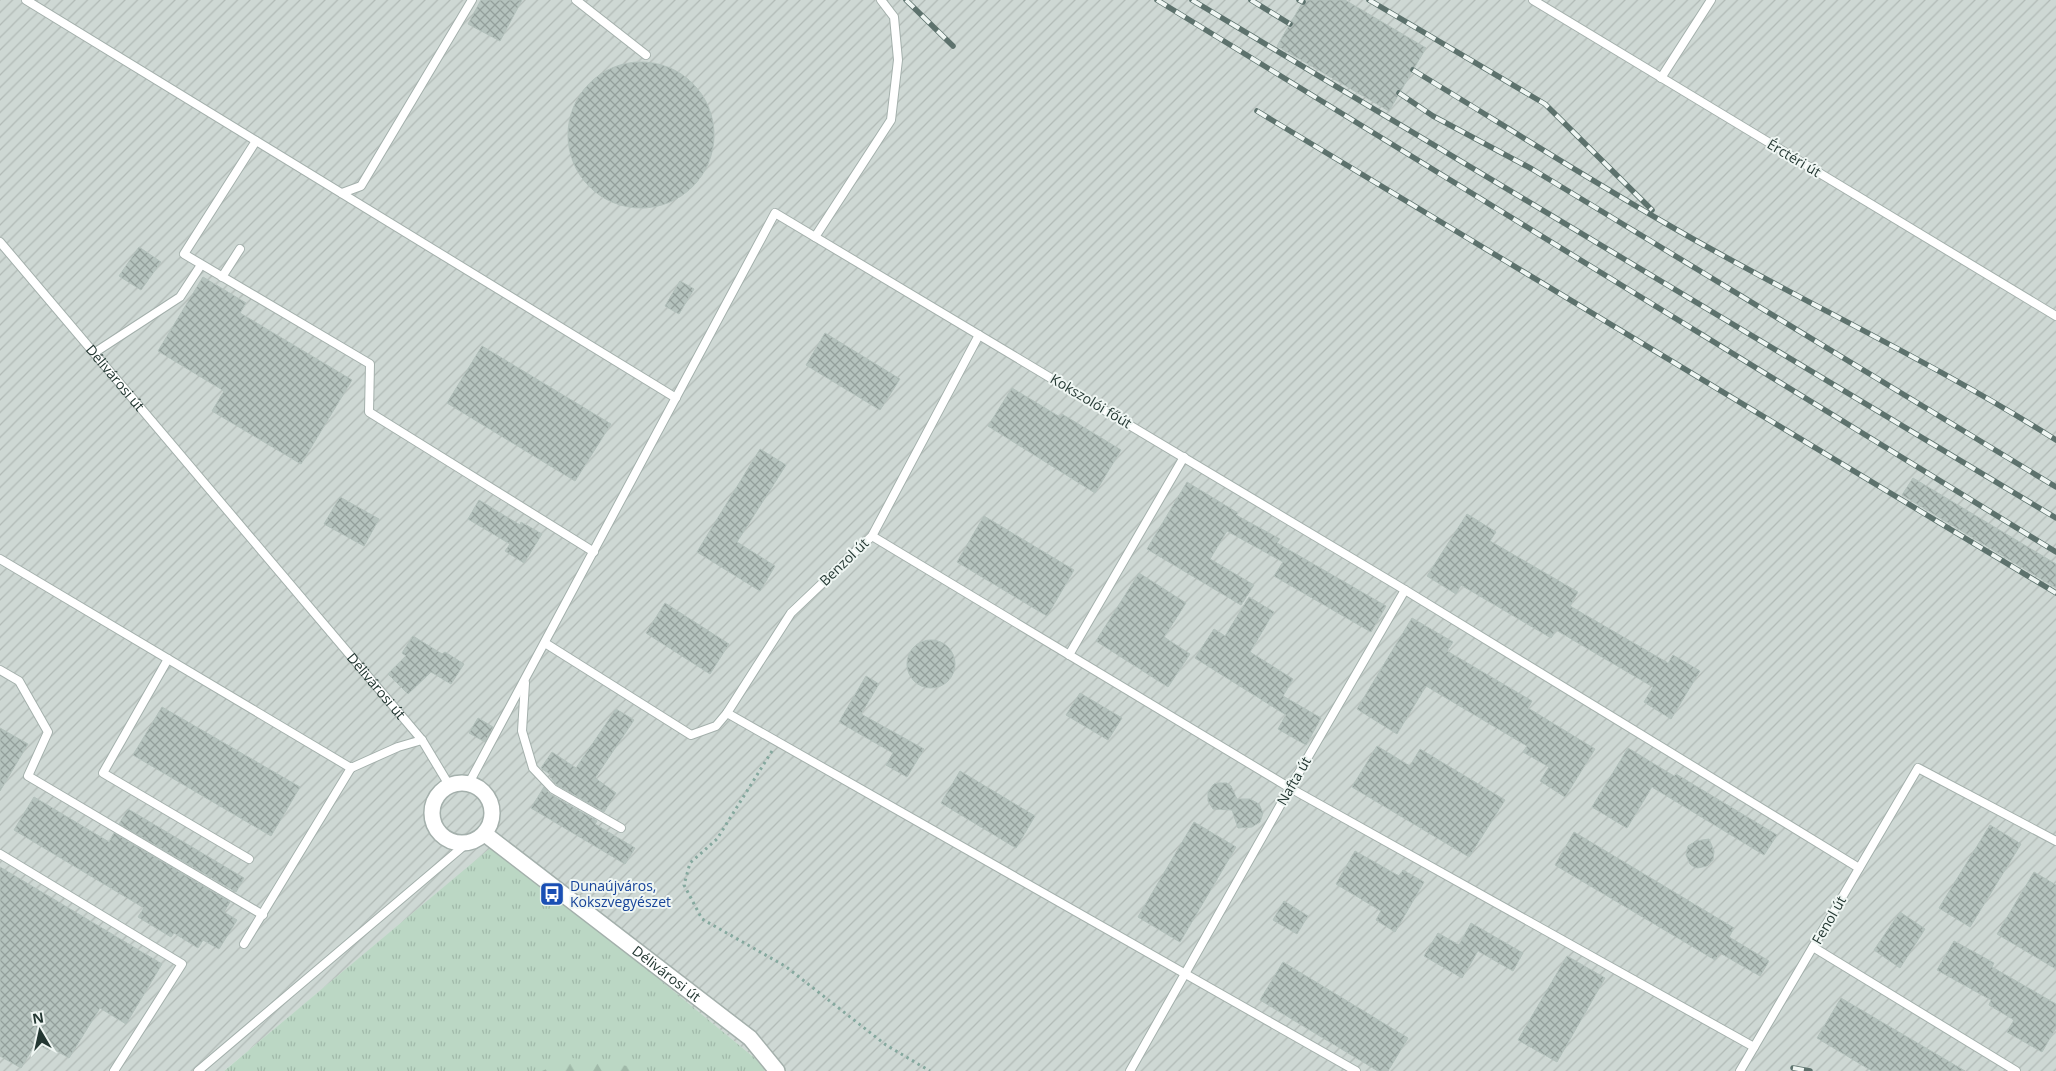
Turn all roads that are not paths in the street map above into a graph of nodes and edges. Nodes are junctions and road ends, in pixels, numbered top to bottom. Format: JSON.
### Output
{"nodes":[{"id":1,"x":26,"y":0,"type":"edge"},
{"id":2,"x":472,"y":0,"type":"edge"},
{"id":3,"x":576,"y":0,"type":"edge"},
{"id":4,"x":881,"y":0,"type":"edge"},
{"id":5,"x":1533,"y":0,"type":"edge"},
{"id":6,"x":1711,"y":0,"type":"edge"},
{"id":7,"x":646,"y":55,"type":"dead end"},
{"id":8,"x":1661,"y":78,"type":"junction"},
{"id":9,"x":256,"y":141,"type":"junction"},
{"id":10,"x":342,"y":193,"type":"junction"},
{"id":11,"x":815,"y":238,"type":"junction"},
{"id":12,"x":0,"y":242,"type":"edge"},
{"id":13,"x":240,"y":248,"type":"dead end"},
{"id":14,"x":201,"y":265,"type":"junction"},
{"id":15,"x":222,"y":277,"type":"junction"},
{"id":16,"x":2056,"y":316,"type":"edge"},
{"id":17,"x":980,"y":335,"type":"junction"},
{"id":18,"x":94,"y":353,"type":"junction"},
{"id":19,"x":676,"y":398,"type":"junction"},
{"id":20,"x":1184,"y":457,"type":"junction"},
{"id":21,"x":872,"y":536,"type":"junction"},
{"id":22,"x":594,"y":552,"type":"junction"},
{"id":23,"x":0,"y":559,"type":"edge"},
{"id":24,"x":1405,"y":590,"type":"junction"},
{"id":25,"x":545,"y":644,"type":"junction"},
{"id":26,"x":1069,"y":655,"type":"junction"},
{"id":27,"x":168,"y":659,"type":"junction"},
{"id":28,"x":0,"y":670,"type":"edge"},
{"id":29,"x":526,"y":678,"type":"junction"},
{"id":30,"x":727,"y":713,"type":"junction"},
{"id":31,"x":422,"y":740,"type":"junction"},
{"id":32,"x":351,"y":768,"type":"junction"},
{"id":33,"x":470,"y":783,"type":"junction"},
{"id":34,"x":449,"y":785,"type":"junction"},
{"id":35,"x":1290,"y":788,"type":"junction"},
{"id":36,"x":621,"y":828,"type":"dead end"},
{"id":37,"x":485,"y":834,"type":"junction"},
{"id":38,"x":2056,"y":841,"type":"edge"},
{"id":39,"x":466,"y":844,"type":"junction"},
{"id":40,"x":0,"y":854,"type":"edge"},
{"id":41,"x":249,"y":859,"type":"dead end"},
{"id":42,"x":1860,"y":868,"type":"junction"},
{"id":43,"x":263,"y":915,"type":"junction"},
{"id":44,"x":244,"y":944,"type":"dead end"},
{"id":45,"x":1813,"y":947,"type":"junction"},
{"id":46,"x":1185,"y":973,"type":"junction"},
{"id":47,"x":1754,"y":1047,"type":"junction"},
{"id":48,"x":114,"y":1071,"type":"edge"},
{"id":49,"x":198,"y":1071,"type":"edge"},
{"id":50,"x":776,"y":1071,"type":"edge"},
{"id":51,"x":1130,"y":1071,"type":"edge"},
{"id":52,"x":1356,"y":1071,"type":"edge"},
{"id":53,"x":1740,"y":1071,"type":"edge"},
{"id":54,"x":2016,"y":1071,"type":"edge"}],
"edges":[{"from":1,"to":9,"type":"lane"},
{"from":2,"to":10,"type":"lane"},
{"from":3,"to":7,"type":"lane"},
{"from":4,"to":11,"type":"lane"},
{"from":5,"to":8,"type":"lane","name":"Érctéri út"},
{"from":6,"to":8,"type":"lane"},
{"from":8,"to":16,"type":"lane","name":"Érctéri út"},
{"from":9,"to":10,"type":"lane"},
{"from":9,"to":14,"type":"lane"},
{"from":10,"to":19,"type":"lane"},
{"from":11,"to":17,"type":"lane","name":"Kokszolói főút"},
{"from":11,"to":19,"type":"lane","name":"Kokszolói főút"},
{"from":12,"to":18,"type":"lane","name":"Délivárosi út"},
{"from":13,"to":15,"type":"lane"},
{"from":14,"to":15,"type":"lane"},
{"from":14,"to":18,"type":"lane"},
{"from":15,"to":22,"type":"lane"},
{"from":17,"to":20,"type":"lane","name":"Kokszolói főút"},
{"from":17,"to":21,"type":"lane","name":"Benzol út"},
{"from":18,"to":31,"type":"lane","name":"Délivárosi út"},
{"from":19,"to":22,"type":"lane"},
{"from":20,"to":24,"type":"lane","name":"Kokszolói főút"},
{"from":20,"to":26,"type":"lane"},
{"from":21,"to":26,"type":"lane"},
{"from":21,"to":30,"type":"lane","name":"Benzol út"},
{"from":22,"to":25,"type":"lane"},
{"from":23,"to":27,"type":"lane"},
{"from":24,"to":35,"type":"lane","name":"Nafta út"},
{"from":24,"to":42,"type":"lane","name":"Kokszolói főút"},
{"from":25,"to":29,"type":"lane"},
{"from":25,"to":30,"type":"lane","name":"Benzol út"},
{"from":26,"to":35,"type":"lane"},
{"from":27,"to":32,"type":"lane"},
{"from":27,"to":41,"type":"lane"},
{"from":28,"to":43,"type":"lane"},
{"from":29,"to":33,"type":"lane"},
{"from":29,"to":36,"type":"lane"},
{"from":30,"to":46,"type":"lane"},
{"from":31,"to":32,"type":"lane"},
{"from":31,"to":34,"type":"lane","name":"Délivárosi út"},
{"from":32,"to":43,"type":"lane"},
{"from":33,"to":34,"type":"street"},
{"from":33,"to":37,"type":"street"},
{"from":34,"to":39,"type":"street"},
{"from":35,"to":46,"type":"lane","name":"Nafta út"},
{"from":35,"to":47,"type":"lane"},
{"from":37,"to":39,"type":"street"},
{"from":37,"to":50,"type":"street","name":"Délivárosi út"},
{"from":38,"to":42,"type":"lane","name":"Fenol út"},
{"from":39,"to":49,"type":"lane"},
{"from":40,"to":48,"type":"lane"},
{"from":42,"to":45,"type":"lane","name":"Fenol út"},
{"from":43,"to":44,"type":"lane"},
{"from":45,"to":47,"type":"lane","name":"Fenol út"},
{"from":45,"to":54,"type":"lane"},
{"from":46,"to":51,"type":"lane","name":"Nafta út"},
{"from":46,"to":52,"type":"lane"},
{"from":47,"to":53,"type":"lane","name":"Fenol út"}]}
